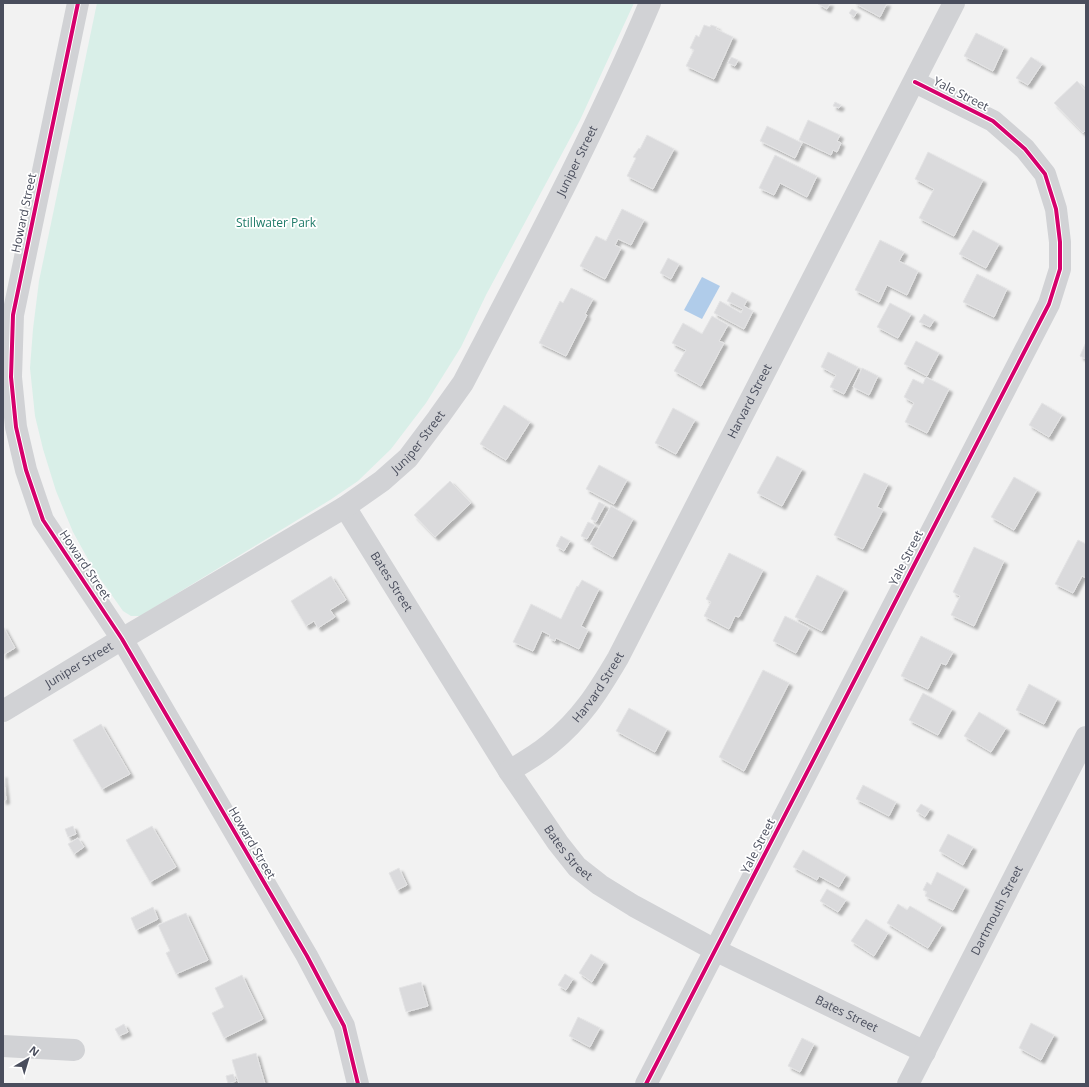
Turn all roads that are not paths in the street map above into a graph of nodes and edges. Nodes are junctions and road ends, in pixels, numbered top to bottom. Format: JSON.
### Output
{"nodes":[{"id":1,"x":78,"y":3,"type":"edge"},
{"id":2,"x":650,"y":3,"type":"edge"},
{"id":3,"x":954,"y":3,"type":"edge"},
{"id":4,"x":914,"y":82,"type":"junction"},
{"id":5,"x":345,"y":507,"type":"junction"},
{"id":6,"x":122,"y":639,"type":"junction"},
{"id":7,"x":3,"y":711,"type":"edge"},
{"id":8,"x":1086,"y":737,"type":"edge"},
{"id":9,"x":509,"y":771,"type":"junction"},
{"id":10,"x":715,"y":950,"type":"junction"},
{"id":11,"x":3,"y":1046,"type":"edge"},
{"id":12,"x":74,"y":1050,"type":"dead end"},
{"id":13,"x":925,"y":1052,"type":"junction"},
{"id":14,"x":358,"y":1084,"type":"edge"},
{"id":15,"x":646,"y":1084,"type":"edge"},
{"id":16,"x":908,"y":1084,"type":"edge"}],
"edges":[{"from":1,"to":6,"type":"street","name":"Howard Street"},
{"from":2,"to":5,"type":"street","name":"Juniper Street"},
{"from":3,"to":4,"type":"street","name":"Harvard Street"},
{"from":4,"to":9,"type":"street","name":"Harvard Street"},
{"from":4,"to":10,"type":"street","name":"Yale Street"},
{"from":5,"to":6,"type":"street","name":"Juniper Street"},
{"from":5,"to":9,"type":"street","name":"Bates Street"},
{"from":6,"to":7,"type":"street","name":"Juniper Street"},
{"from":6,"to":14,"type":"street","name":"Howard Street"},
{"from":8,"to":13,"type":"street","name":"Dartmouth Street"},
{"from":9,"to":10,"type":"street","name":"Bates Street"},
{"from":10,"to":13,"type":"street","name":"Bates Street"},
{"from":10,"to":15,"type":"street","name":"Yale Street"},
{"from":11,"to":12,"type":"street"},
{"from":13,"to":16,"type":"street","name":"Dartmouth Street"}]}
